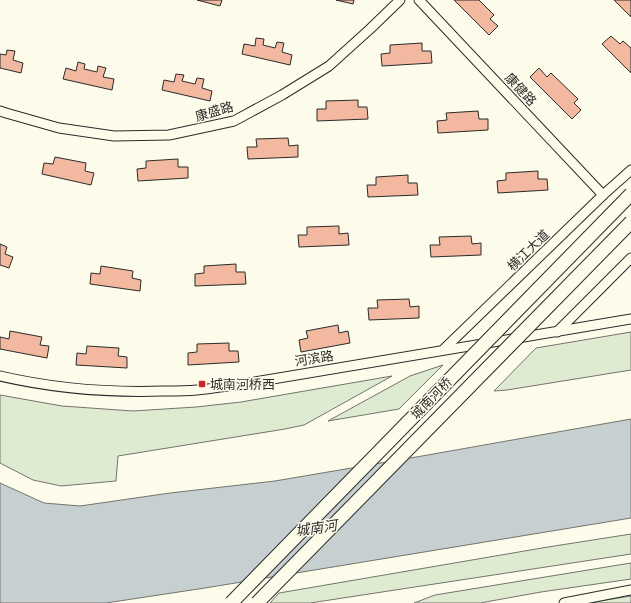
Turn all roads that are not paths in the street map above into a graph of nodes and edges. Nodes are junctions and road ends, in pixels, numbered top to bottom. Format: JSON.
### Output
{"nodes":[{"id":1,"x":400,"y":0,"type":"edge"},
{"id":2,"x":419,"y":0,"type":"edge"},
{"id":3,"x":0,"y":111,"type":"edge"},
{"id":4,"x":631,"y":170,"type":"edge"},
{"id":5,"x":631,"y":194,"type":"edge"},
{"id":6,"x":603,"y":195,"type":"junction"},
{"id":7,"x":631,"y":222,"type":"edge"},
{"id":8,"x":631,"y":258,"type":"edge"},
{"id":9,"x":631,"y":319,"type":"edge"},
{"id":10,"x":557,"y":332,"type":"junction"},
{"id":11,"x":443,"y":350,"type":"junction"},
{"id":12,"x":0,"y":376,"type":"edge"},
{"id":13,"x":631,"y":590,"type":"edge"},
{"id":14,"x":231,"y":603,"type":"edge"},
{"id":15,"x":257,"y":603,"type":"edge"},
{"id":16,"x":564,"y":603,"type":"edge"}],
"edges":[{"from":1,"to":3,"type":"street","name":"康盛路"},
{"from":2,"to":6,"type":"street","name":"康健路"},
{"from":4,"to":6,"type":"street","name":"横江大道"},
{"from":5,"to":14,"type":"highway","name":"城南河桥","bridge":true},
{"from":6,"to":11,"type":"street","name":"横江大道"},
{"from":7,"to":15,"type":"highway","name":"城南河桥","bridge":true},
{"from":8,"to":10,"type":"street"},
{"from":9,"to":10,"type":"street","name":"河滨路"},
{"from":10,"to":11,"type":"street","name":"河滨路"},
{"from":11,"to":12,"type":"street","name":"河滨路"},
{"from":13,"to":16,"type":"street"}]}
